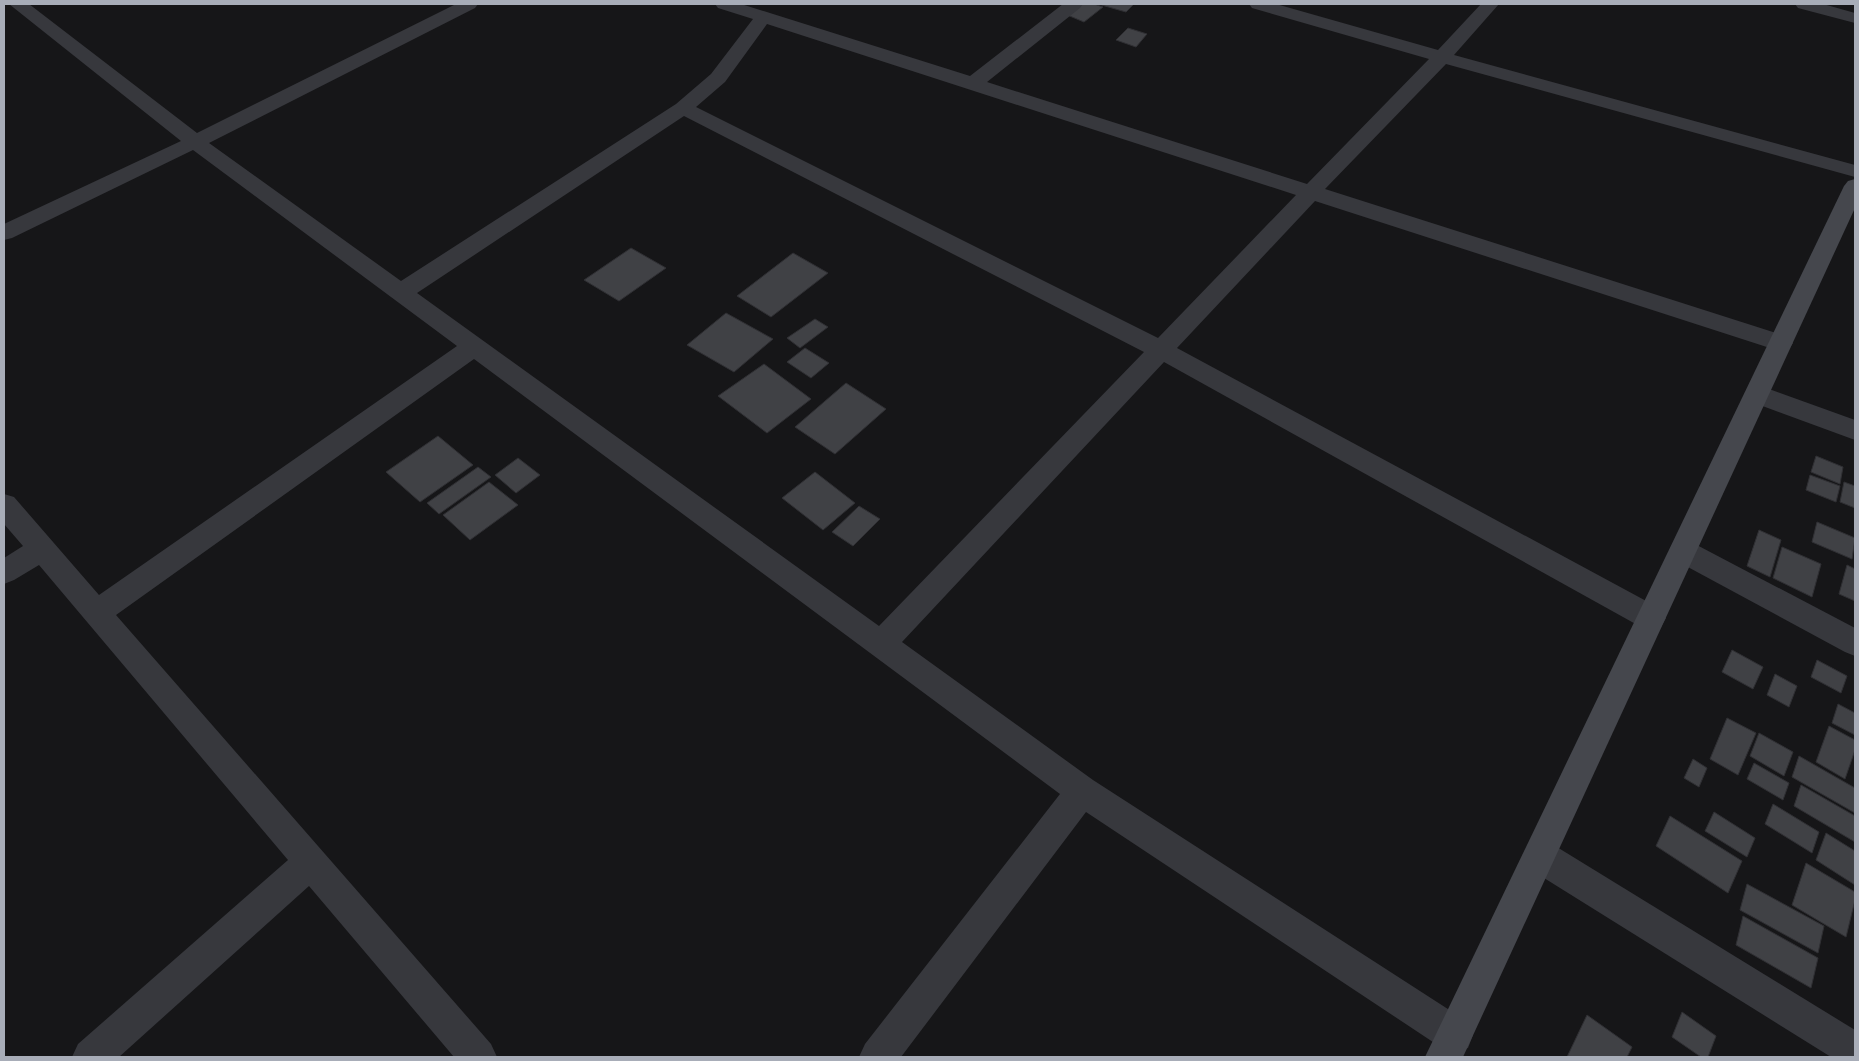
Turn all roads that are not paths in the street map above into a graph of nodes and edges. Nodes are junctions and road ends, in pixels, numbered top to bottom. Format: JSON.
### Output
{"nodes":[{"id":1,"x":18,"y":4,"type":"edge"},
{"id":2,"x":469,"y":4,"type":"edge"},
{"id":3,"x":724,"y":4,"type":"edge"},
{"id":4,"x":1074,"y":4,"type":"edge"},
{"id":5,"x":1258,"y":4,"type":"edge"},
{"id":6,"x":1490,"y":4,"type":"edge"},
{"id":7,"x":1804,"y":4,"type":"edge"},
{"id":8,"x":762,"y":17,"type":"junction"},
{"id":9,"x":1855,"y":18,"type":"edge"},
{"id":10,"x":1442,"y":58,"type":"junction"},
{"id":11,"x":973,"y":83,"type":"junction"},
{"id":12,"x":683,"y":108,"type":"junction"},
{"id":13,"x":195,"y":142,"type":"junction"},
{"id":14,"x":1855,"y":171,"type":"edge"},
{"id":15,"x":1855,"y":186,"type":"edge"},
{"id":16,"x":1312,"y":191,"type":"junction"},
{"id":17,"x":4,"y":232,"type":"edge"},
{"id":18,"x":400,"y":293,"type":"junction"},
{"id":19,"x":1781,"y":343,"type":"junction"},
{"id":20,"x":474,"y":346,"type":"junction"},
{"id":21,"x":1161,"y":350,"type":"junction"},
{"id":22,"x":1758,"y":394,"type":"junction"},
{"id":23,"x":1855,"y":430,"type":"edge"},
{"id":24,"x":4,"y":505,"type":"edge"},
{"id":25,"x":41,"y":549,"type":"junction"},
{"id":26,"x":1683,"y":551,"type":"junction"},
{"id":27,"x":4,"y":572,"type":"edge"},
{"id":28,"x":96,"y":613,"type":"junction"},
{"id":29,"x":1651,"y":618,"type":"junction"},
{"id":30,"x":1855,"y":643,"type":"edge"},
{"id":31,"x":881,"y":644,"type":"junction"},
{"id":32,"x":1082,"y":790,"type":"junction"},
{"id":33,"x":1540,"y":856,"type":"junction"},
{"id":34,"x":310,"y":863,"type":"junction"},
{"id":35,"x":1450,"y":1046,"type":"edge"},
{"id":36,"x":1855,"y":1051,"type":"edge"},
{"id":37,"x":91,"y":1057,"type":"edge"},
{"id":38,"x":478,"y":1057,"type":"edge"},
{"id":39,"x":878,"y":1057,"type":"edge"}],
"edges":[{"from":1,"to":13,"type":"street"},
{"from":2,"to":13,"type":"street"},
{"from":3,"to":8,"type":"street"},
{"from":4,"to":11,"type":"street"},
{"from":5,"to":10,"type":"street"},
{"from":6,"to":10,"type":"street"},
{"from":7,"to":9,"type":"street"},
{"from":8,"to":11,"type":"street"},
{"from":8,"to":12,"type":"street"},
{"from":10,"to":14,"type":"street"},
{"from":10,"to":16,"type":"street"},
{"from":11,"to":16,"type":"street"},
{"from":12,"to":18,"type":"street"},
{"from":12,"to":21,"type":"street"},
{"from":13,"to":17,"type":"street"},
{"from":13,"to":18,"type":"street"},
{"from":15,"to":19,"type":"street"},
{"from":16,"to":19,"type":"street"},
{"from":16,"to":21,"type":"street"},
{"from":18,"to":20,"type":"street"},
{"from":19,"to":22,"type":"street"},
{"from":20,"to":28,"type":"street"},
{"from":20,"to":31,"type":"street"},
{"from":21,"to":29,"type":"street"},
{"from":21,"to":31,"type":"street"},
{"from":22,"to":23,"type":"street"},
{"from":22,"to":26,"type":"street"},
{"from":24,"to":25,"type":"street"},
{"from":25,"to":27,"type":"street"},
{"from":25,"to":28,"type":"street"},
{"from":26,"to":29,"type":"street"},
{"from":26,"to":30,"type":"street"},
{"from":28,"to":34,"type":"street"},
{"from":29,"to":33,"type":"street"},
{"from":31,"to":32,"type":"street"},
{"from":32,"to":35,"type":"street"},
{"from":32,"to":39,"type":"street"},
{"from":33,"to":35,"type":"street"},
{"from":33,"to":36,"type":"street"},
{"from":34,"to":37,"type":"street"},
{"from":34,"to":38,"type":"street"}]}
